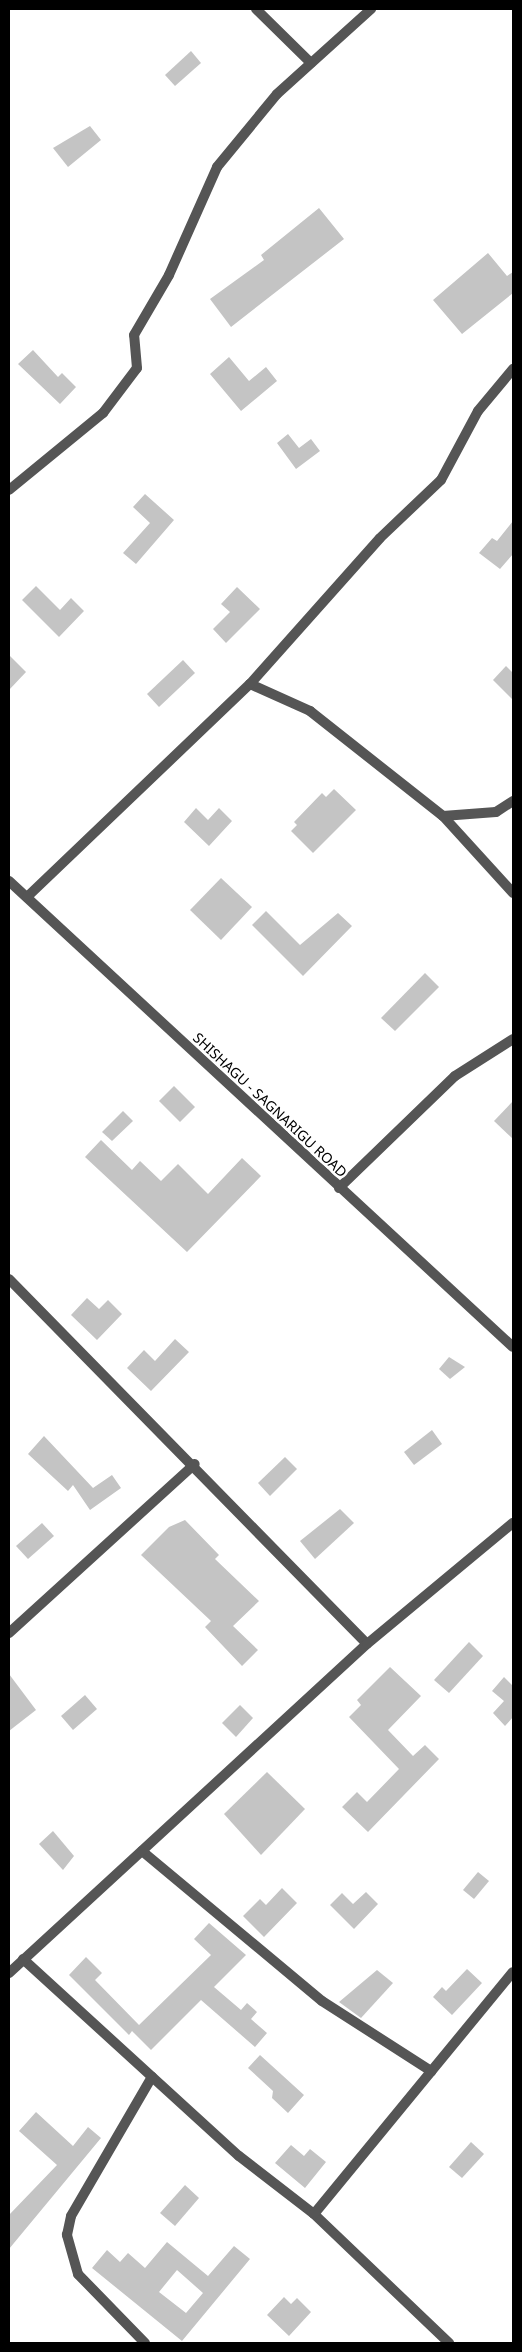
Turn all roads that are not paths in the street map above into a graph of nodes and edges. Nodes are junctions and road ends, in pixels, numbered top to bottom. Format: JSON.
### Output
{"nodes":[{"id":1,"x":256,"y":9,"type":"edge"},
{"id":2,"x":371,"y":9,"type":"edge"},
{"id":3,"x":311,"y":64,"type":"junction"},
{"id":4,"x":513,"y":369,"type":"edge"},
{"id":5,"x":9,"y":490,"type":"edge"},
{"id":6,"x":250,"y":684,"type":"junction"},
{"id":7,"x":513,"y":801,"type":"edge"},
{"id":8,"x":442,"y":816,"type":"junction"},
{"id":9,"x":9,"y":881,"type":"edge"},
{"id":10,"x":513,"y":893,"type":"edge"},
{"id":11,"x":27,"y":897,"type":"junction"},
{"id":12,"x":513,"y":1039,"type":"edge"},
{"id":13,"x":339,"y":1188,"type":"junction"},
{"id":14,"x":9,"y":1280,"type":"edge"},
{"id":15,"x":513,"y":1347,"type":"edge"},
{"id":16,"x":195,"y":1464,"type":"junction"},
{"id":17,"x":513,"y":1524,"type":"edge"},
{"id":18,"x":9,"y":1633,"type":"edge"},
{"id":19,"x":367,"y":1644,"type":"junction"},
{"id":20,"x":142,"y":1851,"type":"junction"},
{"id":21,"x":23,"y":1959,"type":"junction"},
{"id":22,"x":513,"y":1972,"type":"edge"},
{"id":23,"x":9,"y":1973,"type":"edge"},
{"id":24,"x":431,"y":2071,"type":"junction"},
{"id":25,"x":152,"y":2078,"type":"junction"},
{"id":26,"x":314,"y":2214,"type":"junction"},
{"id":27,"x":145,"y":2343,"type":"edge"},
{"id":28,"x":449,"y":2343,"type":"edge"}],
"edges":[{"from":1,"to":3,"type":"street"},
{"from":2,"to":3,"type":"street"},
{"from":3,"to":5,"type":"street"},
{"from":4,"to":6,"type":"street"},
{"from":6,"to":8,"type":"street"},
{"from":6,"to":11,"type":"street"},
{"from":7,"to":8,"type":"street"},
{"from":8,"to":10,"type":"street"},
{"from":9,"to":11,"type":"street","name":"SHISHAGU - SAGNARIGU ROAD"},
{"from":11,"to":13,"type":"street","name":"SHISHAGU - SAGNARIGU ROAD"},
{"from":12,"to":13,"type":"street"},
{"from":13,"to":15,"type":"street","name":"SHISHAGU - SAGNARIGU ROAD"},
{"from":14,"to":16,"type":"street"},
{"from":16,"to":18,"type":"street"},
{"from":16,"to":19,"type":"street"},
{"from":17,"to":19,"type":"street"},
{"from":19,"to":20,"type":"street"},
{"from":20,"to":21,"type":"street"},
{"from":20,"to":24,"type":"street"},
{"from":21,"to":23,"type":"street"},
{"from":21,"to":25,"type":"street"},
{"from":22,"to":24,"type":"street"},
{"from":24,"to":26,"type":"street"},
{"from":25,"to":26,"type":"street"},
{"from":25,"to":27,"type":"street"},
{"from":26,"to":28,"type":"street"}]}
